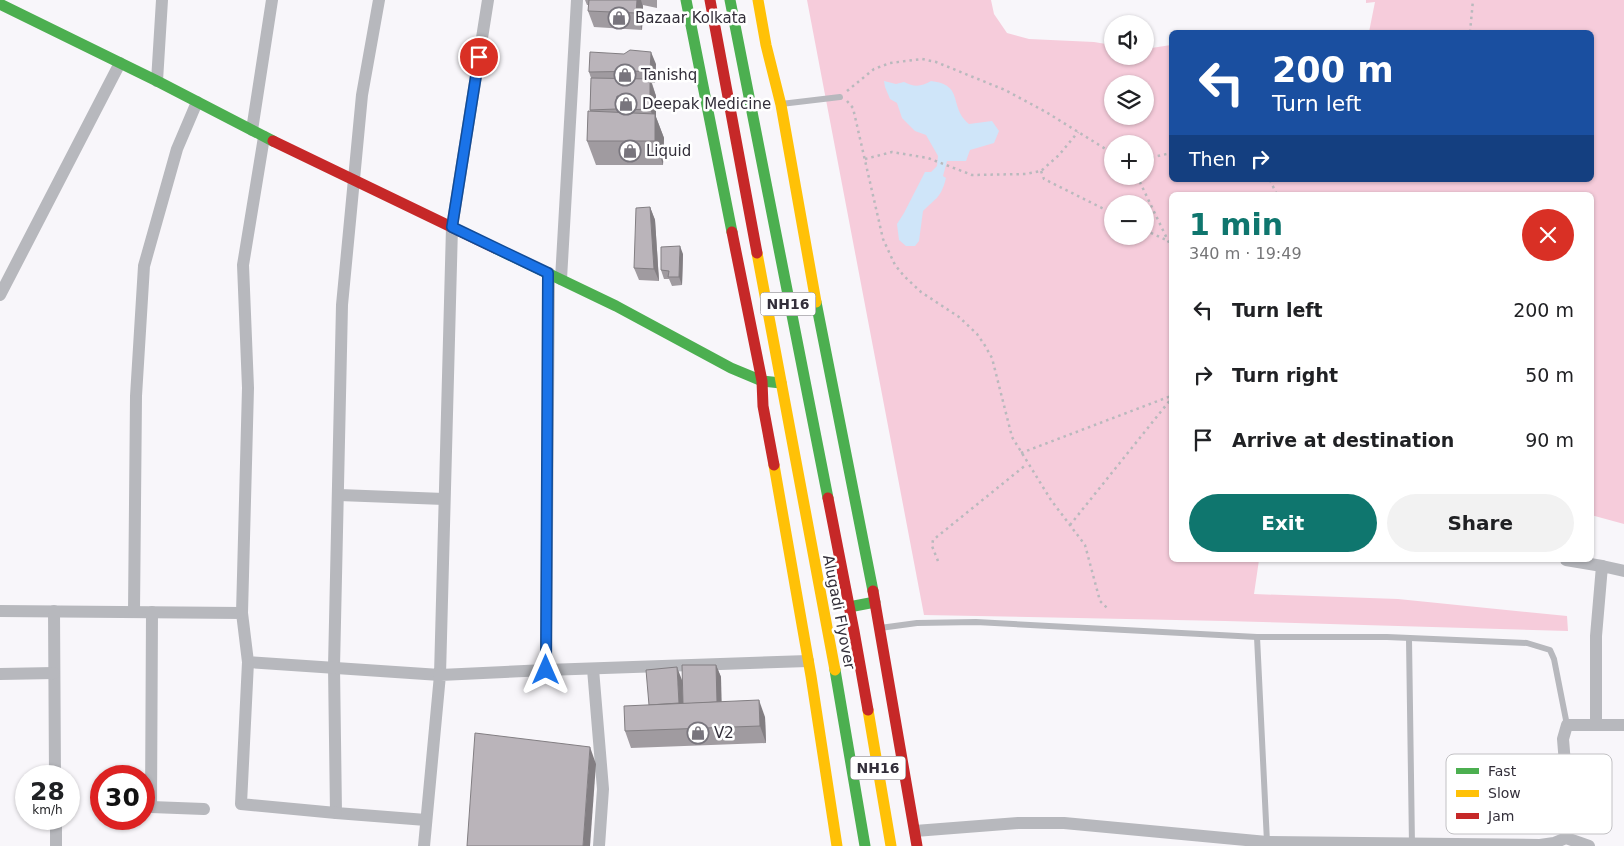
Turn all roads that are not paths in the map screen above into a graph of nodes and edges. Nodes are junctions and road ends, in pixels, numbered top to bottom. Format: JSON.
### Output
{"nodes":[{"id":1,"x":162,"y":0,"type":"edge"},
{"id":2,"x":272,"y":0,"type":"edge"},
{"id":3,"x":379,"y":0,"type":"edge"},
{"id":4,"x":488,"y":0,"type":"edge"},
{"id":5,"x":577,"y":0,"type":"edge"},
{"id":6,"x":686,"y":0,"type":"edge"},
{"id":7,"x":710,"y":0,"type":"edge"},
{"id":8,"x":730,"y":0,"type":"edge"},
{"id":9,"x":758,"y":0,"type":"edge"},
{"id":10,"x":0,"y":4,"type":"edge"},
{"id":11,"x":120,"y":63,"type":"junction"},
{"id":12,"x":157,"y":81,"type":"junction"},
{"id":13,"x":840,"y":97,"type":"road end"},
{"id":14,"x":197,"y":102,"type":"junction"},
{"id":15,"x":781,"y":104,"type":"junction"},
{"id":16,"x":252,"y":130,"type":"junction"},
{"id":17,"x":264,"y":137,"type":"junction"},
{"id":18,"x":353,"y":180,"type":"junction"},
{"id":19,"x":452,"y":227,"type":"junction"},
{"id":20,"x":548,"y":273,"type":"junction"},
{"id":21,"x":561,"y":279,"type":"junction"},
{"id":22,"x":0,"y":294,"type":"edge"},
{"id":23,"x":762,"y":381,"type":"junction"},
{"id":24,"x":781,"y":383,"type":"junction"},
{"id":25,"x":339,"y":495,"type":"junction"},
{"id":26,"x":444,"y":499,"type":"junction"},
{"id":27,"x":1578,"y":562,"type":"edge"},
{"id":28,"x":1602,"y":566,"type":"junction"},
{"id":29,"x":1624,"y":571,"type":"edge"},
{"id":30,"x":875,"y":602,"type":"junction"},
{"id":31,"x":849,"y":607,"type":"junction"},
{"id":32,"x":0,"y":611,"type":"edge"},
{"id":33,"x":54,"y":611,"type":"junction"},
{"id":34,"x":134,"y":612,"type":"junction"},
{"id":35,"x":152,"y":612,"type":"junction"},
{"id":36,"x":242,"y":613,"type":"junction"},
{"id":37,"x":879,"y":628,"type":"junction"},
{"id":38,"x":1257,"y":637,"type":"junction"},
{"id":39,"x":1409,"y":639,"type":"junction"},
{"id":40,"x":808,"y":661,"type":"junction"},
{"id":41,"x":248,"y":662,"type":"junction"},
{"id":42,"x":334,"y":667,"type":"junction"},
{"id":43,"x":594,"y":669,"type":"junction"},
{"id":44,"x":546,"y":670,"type":"junction"},
{"id":45,"x":54,"y":673,"type":"junction"},
{"id":46,"x":0,"y":674,"type":"edge"},
{"id":47,"x":440,"y":676,"type":"junction"},
{"id":48,"x":1596,"y":724,"type":"junction"},
{"id":49,"x":1567,"y":725,"type":"junction"},
{"id":50,"x":1624,"y":725,"type":"edge"},
{"id":51,"x":1564,"y":754,"type":"edge"},
{"id":52,"x":55,"y":765,"type":"edge"},
{"id":53,"x":204,"y":809,"type":"dead end"},
{"id":54,"x":336,"y":813,"type":"junction"},
{"id":55,"x":426,"y":820,"type":"junction"},
{"id":56,"x":56,"y":830,"type":"edge"},
{"id":57,"x":915,"y":830,"type":"junction"},
{"id":58,"x":1566,"y":834,"type":"edge"},
{"id":59,"x":1566,"y":838,"type":"junction"},
{"id":60,"x":1267,"y":842,"type":"junction"},
{"id":61,"x":1412,"y":845,"type":"junction"},
{"id":62,"x":56,"y":846,"type":"edge"},
{"id":63,"x":424,"y":846,"type":"edge"},
{"id":64,"x":599,"y":846,"type":"edge"},
{"id":65,"x":836,"y":846,"type":"edge"},
{"id":66,"x":865,"y":846,"type":"edge"},
{"id":67,"x":891,"y":846,"type":"edge"},
{"id":68,"x":917,"y":846,"type":"edge"},
{"id":69,"x":1589,"y":846,"type":"edge"}],
"edges":[{"from":1,"to":12,"type":"street"},
{"from":2,"to":16,"type":"street"},
{"from":3,"to":18,"type":"street"},
{"from":4,"to":19,"type":"street"},
{"from":5,"to":21,"type":"street"},
{"from":6,"to":23,"type":"main road"},
{"from":7,"to":24,"type":"main road","number":"NH16"},
{"from":8,"to":31,"type":"main road","number":"NH16"},
{"from":9,"to":15,"type":"main road"},
{"from":10,"to":11,"type":"main road"},
{"from":11,"to":12,"type":"main road"},
{"from":11,"to":22,"type":"street"},
{"from":12,"to":14,"type":"main road"},
{"from":13,"to":15,"type":"lane"},
{"from":14,"to":16,"type":"main road"},
{"from":14,"to":34,"type":"street"},
{"from":15,"to":30,"type":"main road"},
{"from":16,"to":17,"type":"main road"},
{"from":17,"to":18,"type":"main road"},
{"from":17,"to":36,"type":"street"},
{"from":18,"to":19,"type":"main road"},
{"from":18,"to":25,"type":"street"},
{"from":19,"to":20,"type":"main road"},
{"from":19,"to":26,"type":"street"},
{"from":20,"to":21,"type":"main road"},
{"from":20,"to":44,"type":"street"},
{"from":21,"to":23,"type":"main road"},
{"from":23,"to":24,"type":"main road"},
{"from":23,"to":40,"type":"main road"},
{"from":24,"to":66,"type":"main road","name":"Alugadi Flyover","number":"NH16"},
{"from":25,"to":26,"type":"street"},
{"from":25,"to":42,"type":"street"},
{"from":26,"to":47,"type":"street"},
{"from":27,"to":28,"type":"street"},
{"from":28,"to":29,"type":"street"},
{"from":28,"to":48,"type":"street"},
{"from":30,"to":31,"type":"main road"},
{"from":30,"to":37,"type":"main road"},
{"from":31,"to":67,"type":"main road","name":"Alugadi Flyover","number":"NH16"},
{"from":32,"to":33,"type":"street"},
{"from":33,"to":34,"type":"street"},
{"from":33,"to":45,"type":"street"},
{"from":34,"to":35,"type":"street"},
{"from":35,"to":36,"type":"street"},
{"from":35,"to":53,"type":"street"},
{"from":36,"to":41,"type":"street"},
{"from":37,"to":38,"type":"lane"},
{"from":37,"to":57,"type":"main road"},
{"from":38,"to":39,"type":"lane"},
{"from":38,"to":60,"type":"lane"},
{"from":39,"to":49,"type":"lane"},
{"from":39,"to":61,"type":"lane"},
{"from":40,"to":43,"type":"street"},
{"from":40,"to":65,"type":"main road"},
{"from":41,"to":42,"type":"street"},
{"from":41,"to":54,"type":"street"},
{"from":42,"to":47,"type":"street"},
{"from":42,"to":54,"type":"street"},
{"from":43,"to":44,"type":"street"},
{"from":43,"to":64,"type":"street"},
{"from":44,"to":47,"type":"street"},
{"from":45,"to":46,"type":"street"},
{"from":45,"to":52,"type":"street"},
{"from":47,"to":55,"type":"street"},
{"from":48,"to":49,"type":"street"},
{"from":48,"to":50,"type":"street"},
{"from":49,"to":51,"type":"street"},
{"from":54,"to":55,"type":"street"},
{"from":55,"to":63,"type":"street"},
{"from":56,"to":62,"type":"street"},
{"from":57,"to":60,"type":"street"},
{"from":57,"to":68,"type":"main road"},
{"from":58,"to":59,"type":"street"},
{"from":59,"to":61,"type":"street"},
{"from":59,"to":69,"type":"street"},
{"from":60,"to":61,"type":"street"}]}
